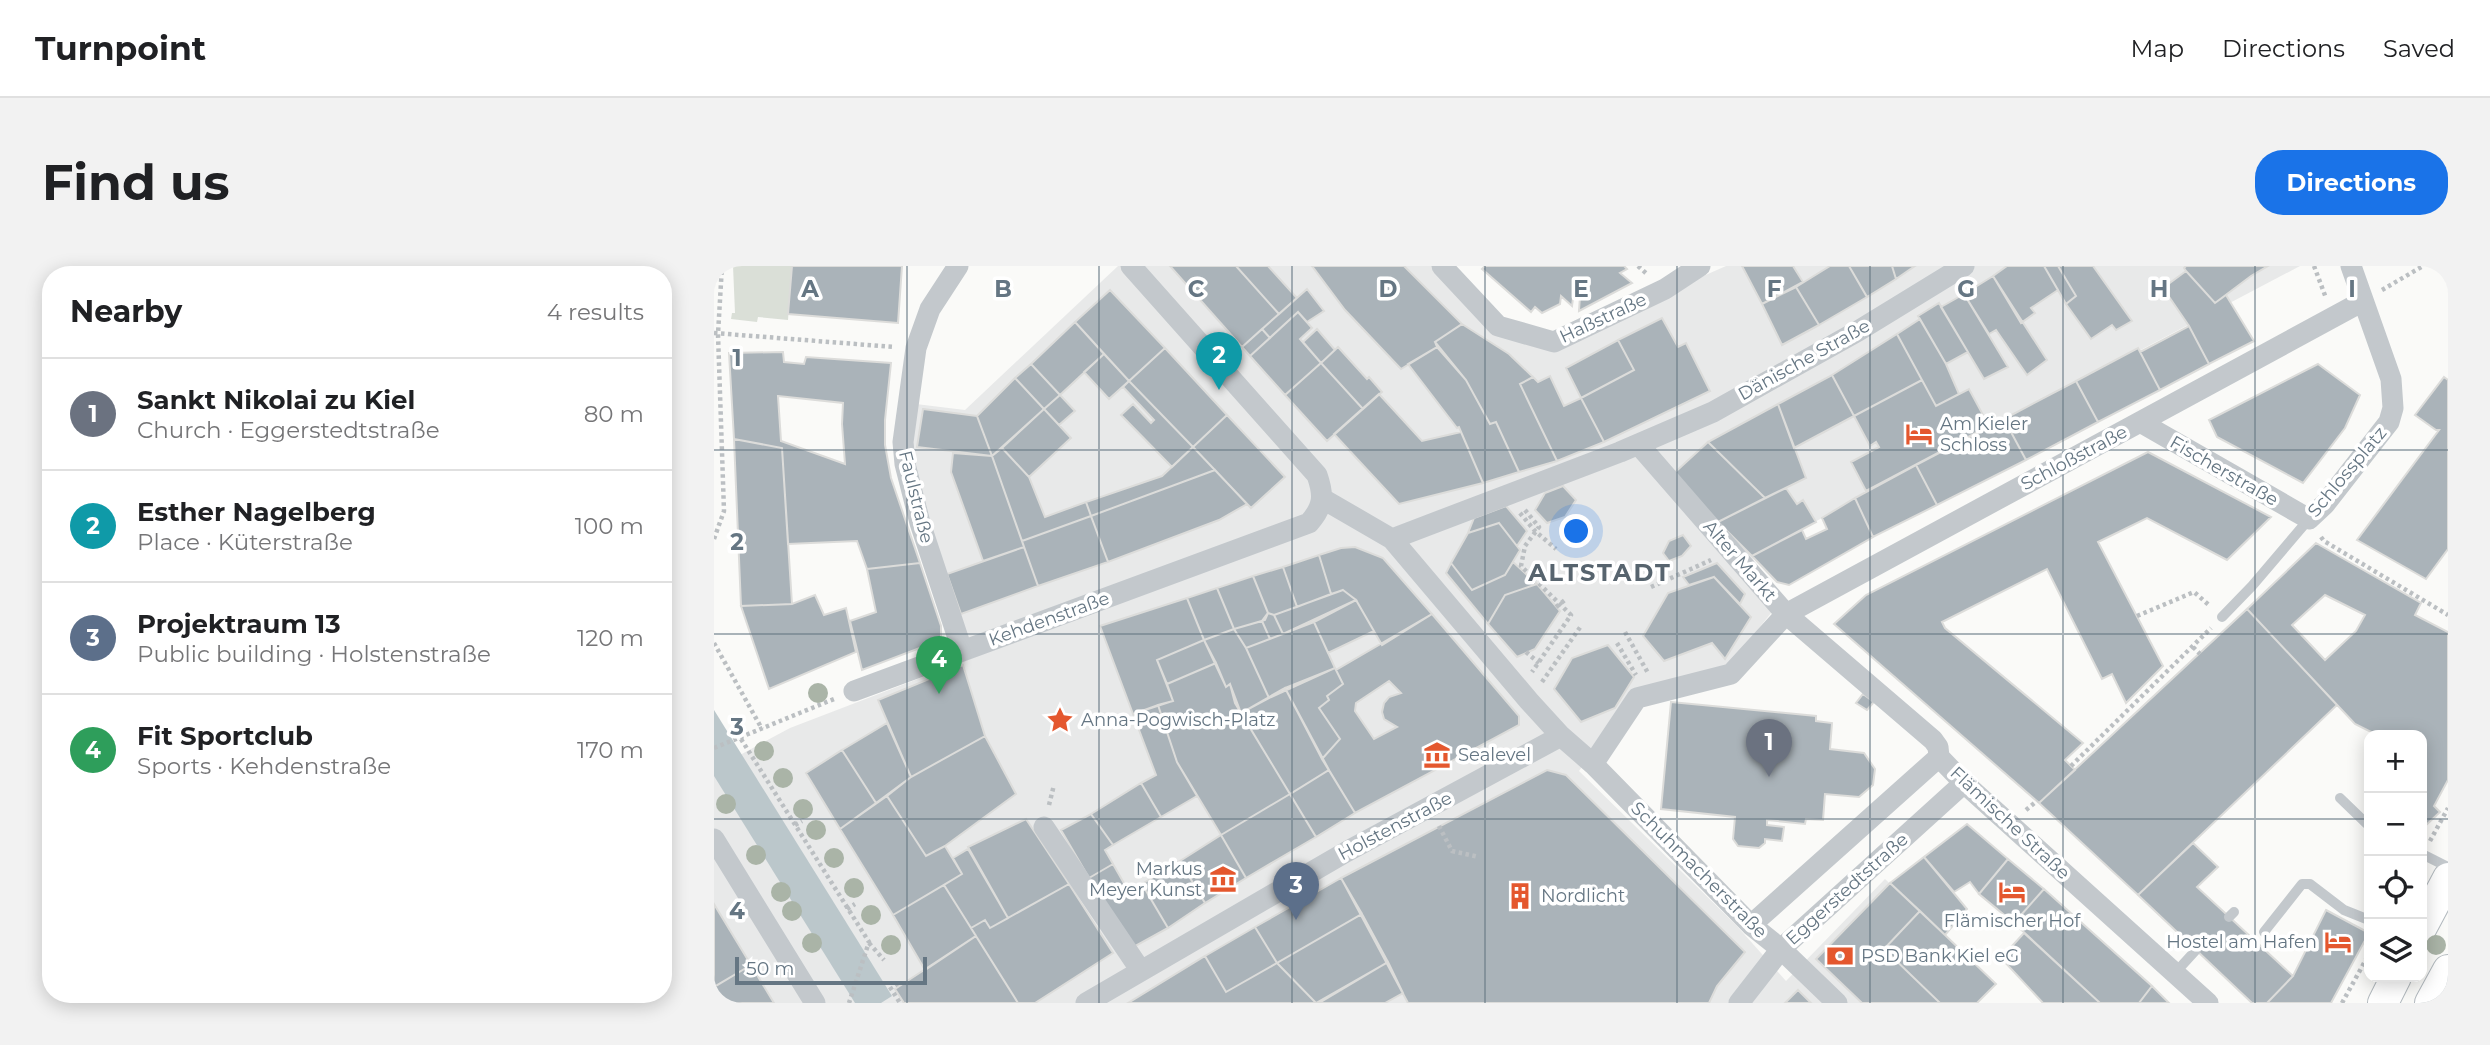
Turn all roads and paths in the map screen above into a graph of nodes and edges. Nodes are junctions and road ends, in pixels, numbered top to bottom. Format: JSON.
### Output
{"nodes":[{"id":1,"x":722,"y":266,"type":"edge"},
{"id":2,"x":958,"y":266,"type":"edge"},
{"id":3,"x":1131,"y":266,"type":"edge"},
{"id":4,"x":1442,"y":266,"type":"edge"},
{"id":5,"x":1700,"y":266,"type":"edge"},
{"id":6,"x":1964,"y":266,"type":"edge"},
{"id":7,"x":2314,"y":266,"type":"edge"},
{"id":8,"x":2351,"y":266,"type":"edge"},
{"id":9,"x":2423,"y":266,"type":"edge"},
{"id":10,"x":2363,"y":301,"type":"junction"},
{"id":11,"x":2330,"y":318,"type":"junction"},
{"id":12,"x":716,"y":334,"type":"edge"},
{"id":13,"x":916,"y":348,"type":"junction"},
{"id":14,"x":2140,"y":422,"type":"junction"},
{"id":15,"x":1639,"y":445,"type":"junction"},
{"id":16,"x":1323,"y":499,"type":"junction"},
{"id":17,"x":1524,"y":515,"type":"dead end"},
{"id":18,"x":2309,"y":519,"type":"junction"},
{"id":19,"x":1535,"y":531,"type":"junction"},
{"id":20,"x":714,"y":539,"type":"edge"},
{"id":21,"x":1392,"y":539,"type":"junction"},
{"id":22,"x":1556,"y":549,"type":"dead end"},
{"id":23,"x":1731,"y":551,"type":"junction"},
{"id":24,"x":1515,"y":558,"type":"dead end"},
{"id":25,"x":1521,"y":566,"type":"junction"},
{"id":26,"x":1651,"y":587,"type":"dead end"},
{"id":27,"x":1786,"y":614,"type":"junction"},
{"id":28,"x":2448,"y":615,"type":"edge"},
{"id":29,"x":2137,"y":616,"type":"dead end"},
{"id":30,"x":2222,"y":617,"type":"junction"},
{"id":31,"x":1581,"y":626,"type":"dead end"},
{"id":32,"x":1625,"y":632,"type":"dead end"},
{"id":33,"x":714,"y":643,"type":"edge"},
{"id":34,"x":1617,"y":643,"type":"dead end"},
{"id":35,"x":2193,"y":647,"type":"junction"},
{"id":36,"x":962,"y":650,"type":"junction"},
{"id":37,"x":1635,"y":650,"type":"junction"},
{"id":38,"x":1526,"y":652,"type":"dead end"},
{"id":39,"x":1546,"y":654,"type":"dead end"},
{"id":40,"x":2200,"y":654,"type":"dead end"},
{"id":41,"x":1624,"y":655,"type":"junction"},
{"id":42,"x":1539,"y":663,"type":"dead end"},
{"id":43,"x":1643,"y":664,"type":"dead end"},
{"id":44,"x":854,"y":691,"type":"joint"},
{"id":45,"x":1648,"y":695,"type":"junction"},
{"id":46,"x":1529,"y":701,"type":"junction"},
{"id":47,"x":762,"y":729,"type":"junction"},
{"id":48,"x":1562,"y":736,"type":"junction"},
{"id":49,"x":739,"y":740,"type":"junction"},
{"id":50,"x":714,"y":748,"type":"edge"},
{"id":51,"x":1939,"y":757,"type":"junction"},
{"id":52,"x":1593,"y":764,"type":"junction"},
{"id":53,"x":2071,"y":766,"type":"dead end"},
{"id":54,"x":1964,"y":783,"type":"junction"},
{"id":55,"x":2340,"y":798,"type":"dead end"},
{"id":56,"x":2448,"y":808,"type":"edge"},
{"id":57,"x":802,"y":821,"type":"dead end"},
{"id":58,"x":2364,"y":821,"type":"edge"},
{"id":59,"x":795,"y":825,"type":"junction"},
{"id":60,"x":1439,"y":825,"type":"dead end"},
{"id":61,"x":1044,"y":827,"type":"dead end"},
{"id":62,"x":714,"y":839,"type":"edge"},
{"id":63,"x":2427,"y":846,"type":"edge"},
{"id":64,"x":2424,"y":856,"type":"edge"},
{"id":65,"x":1478,"y":857,"type":"dead end"},
{"id":66,"x":2448,"y":867,"type":"edge"},
{"id":67,"x":2448,"y":878,"type":"edge"},
{"id":68,"x":855,"y":904,"type":"dead end"},
{"id":69,"x":847,"y":909,"type":"junction"},
{"id":70,"x":2366,"y":919,"type":"edge"},
{"id":71,"x":2426,"y":919,"type":"edge"},
{"id":72,"x":1751,"y":925,"type":"junction"},
{"id":73,"x":2264,"y":932,"type":"dead end"},
{"id":74,"x":868,"y":944,"type":"junction"},
{"id":75,"x":1781,"y":949,"type":"junction"},
{"id":76,"x":2196,"y":950,"type":"dead end"},
{"id":77,"x":884,"y":960,"type":"dead end"},
{"id":78,"x":2364,"y":963,"type":"edge"},
{"id":79,"x":2448,"y":970,"type":"edge"},
{"id":80,"x":1141,"y":971,"type":"junction"},
{"id":81,"x":2175,"y":973,"type":"junction"},
{"id":82,"x":2394,"y":982,"type":"edge"},
{"id":83,"x":890,"y":987,"type":"dead end"},
{"id":84,"x":899,"y":1000,"type":"edge"},
{"id":85,"x":850,"y":1002,"type":"edge"},
{"id":86,"x":815,"y":1003,"type":"edge"},
{"id":87,"x":889,"y":1003,"type":"edge"},
{"id":88,"x":1086,"y":1003,"type":"edge"},
{"id":89,"x":1739,"y":1003,"type":"edge"},
{"id":90,"x":1837,"y":1003,"type":"edge"},
{"id":91,"x":2208,"y":1003,"type":"edge"},
{"id":92,"x":2343,"y":1003,"type":"edge"},
{"id":93,"x":2383,"y":1003,"type":"edge"},
{"id":94,"x":2430,"y":1003,"type":"edge"}],
"edges":[{"from":1,"to":12,"type":"path"},
{"from":2,"to":13,"type":"street","name":"Faulstraße"},
{"from":3,"to":16,"type":"street"},
{"from":4,"to":5,"type":"street","name":"Haßstraße"},
{"from":6,"to":15,"type":"street","name":"Dänische Straße"},
{"from":7,"to":11,"type":"path"},
{"from":8,"to":10,"type":"street","name":"Schlossplatz"},
{"from":9,"to":10,"type":"path"},
{"from":10,"to":11,"type":"street","name":"Schloßstraße"},
{"from":10,"to":18,"type":"street","name":"Schlossplatz"},
{"from":11,"to":14,"type":"street","name":"Schloßstraße"},
{"from":12,"to":13,"type":"path"},
{"from":12,"to":20,"type":"path"},
{"from":13,"to":36,"type":"street","name":"Faulstraße"},
{"from":14,"to":18,"type":"street","name":"Fischerstraße"},
{"from":14,"to":27,"type":"street","name":"Schloßstraße"},
{"from":15,"to":21,"type":"street"},
{"from":15,"to":23,"type":"street","name":"Alter Markt"},
{"from":16,"to":21,"type":"street"},
{"from":16,"to":36,"type":"street","name":"Kehdenstraße"},
{"from":17,"to":19,"type":"path"},
{"from":18,"to":28,"type":"path"},
{"from":18,"to":30,"type":"lane","name":"Schlossplatz"},
{"from":19,"to":22,"type":"path"},
{"from":19,"to":25,"type":"path"},
{"from":21,"to":46,"type":"street"},
{"from":23,"to":26,"type":"path"},
{"from":23,"to":27,"type":"street","name":"Alter Markt"},
{"from":24,"to":25,"type":"path"},
{"from":25,"to":39,"type":"path"},
{"from":27,"to":45,"type":"street","name":"Alter Markt"},
{"from":27,"to":51,"type":"street","name":"Flämische Straße"},
{"from":29,"to":30,"type":"path"},
{"from":30,"to":35,"type":"path"},
{"from":31,"to":46,"type":"path"},
{"from":32,"to":37,"type":"path"},
{"from":33,"to":47,"type":"path"},
{"from":34,"to":41,"type":"path"},
{"from":35,"to":40,"type":"path"},
{"from":35,"to":53,"type":"path"},
{"from":36,"to":44,"type":"street","name":"Kehdenstraße"},
{"from":37,"to":41,"type":"path"},
{"from":37,"to":43,"type":"path"},
{"from":38,"to":42,"type":"path"},
{"from":41,"to":45,"type":"path"},
{"from":44,"to":47,"type":"path"},
{"from":45,"to":52,"type":"street","name":"Alter Markt"},
{"from":46,"to":48,"type":"street"},
{"from":47,"to":49,"type":"path"},
{"from":48,"to":52,"type":"street"},
{"from":48,"to":80,"type":"street","name":"Holstenstraße"},
{"from":49,"to":50,"type":"path"},
{"from":49,"to":59,"type":"path"},
{"from":51,"to":54,"type":"street","name":"Flämische Straße"},
{"from":51,"to":72,"type":"street","name":"Eggerstedtstraße"},
{"from":52,"to":72,"type":"street","name":"Schuhmacherstraße"},
{"from":54,"to":75,"type":"street","name":"Eggerstedtstraße"},
{"from":54,"to":81,"type":"street","name":"Flämische Straße"},
{"from":55,"to":58,"type":"lane"},
{"from":56,"to":63,"type":"path"},
{"from":57,"to":59,"type":"path"},
{"from":59,"to":69,"type":"path"},
{"from":60,"to":65,"type":"path"},
{"from":61,"to":80,"type":"street"},
{"from":62,"to":86,"type":"street"},
{"from":64,"to":66,"type":"lane"},
{"from":67,"to":71,"type":"main road"},
{"from":68,"to":69,"type":"path"},
{"from":69,"to":74,"type":"path"},
{"from":70,"to":73,"type":"lane"},
{"from":72,"to":75,"type":"street","name":"Schuhmacherstraße"},
{"from":74,"to":77,"type":"path"},
{"from":74,"to":85,"type":"path"},
{"from":75,"to":89,"type":"street","name":"Eggerstedtstraße"},
{"from":75,"to":90,"type":"street","name":"Schuhmacherstraße"},
{"from":76,"to":81,"type":"lane"},
{"from":78,"to":92,"type":"path"},
{"from":79,"to":94,"type":"main road"},
{"from":80,"to":88,"type":"street","name":"Holstenstraße"},
{"from":81,"to":91,"type":"street","name":"Flämische Straße"},
{"from":82,"to":93,"type":"main road"},
{"from":83,"to":84,"type":"path"},
{"from":84,"to":87,"type":"path"}]}
